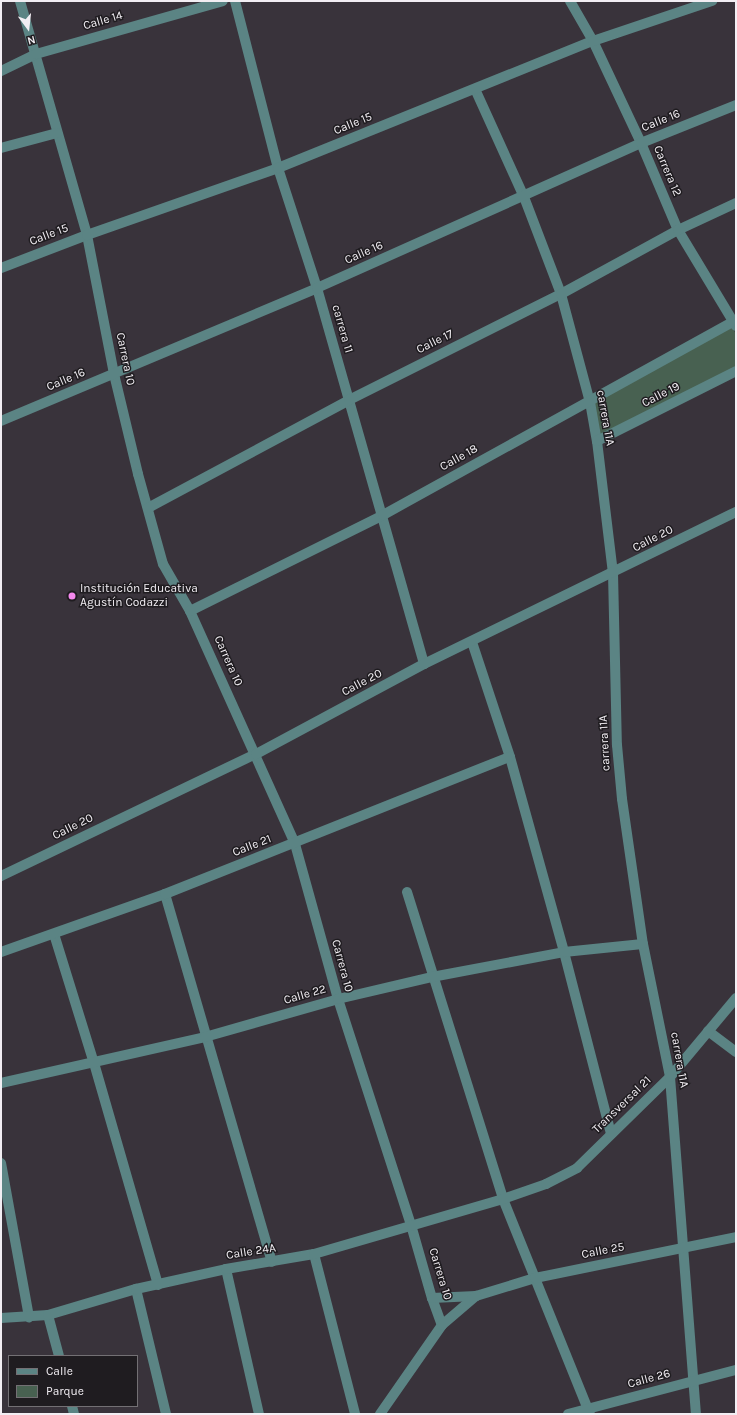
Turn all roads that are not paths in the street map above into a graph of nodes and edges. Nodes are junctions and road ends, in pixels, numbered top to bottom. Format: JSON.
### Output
{"nodes":[{"id":1,"x":20,"y":1,"type":"edge"},
{"id":2,"x":223,"y":1,"type":"edge"},
{"id":3,"x":235,"y":1,"type":"edge"},
{"id":4,"x":570,"y":1,"type":"edge"},
{"id":5,"x":712,"y":1,"type":"edge"},
{"id":6,"x":593,"y":41,"type":"junction"},
{"id":7,"x":36,"y":54,"type":"junction"},
{"id":8,"x":1,"y":71,"type":"edge"},
{"id":9,"x":476,"y":89,"type":"junction"},
{"id":10,"x":736,"y":105,"type":"edge"},
{"id":11,"x":57,"y":132,"type":"junction"},
{"id":12,"x":641,"y":143,"type":"junction"},
{"id":13,"x":1,"y":148,"type":"edge"},
{"id":14,"x":278,"y":168,"type":"junction"},
{"id":15,"x":524,"y":196,"type":"junction"},
{"id":16,"x":736,"y":203,"type":"edge"},
{"id":17,"x":678,"y":230,"type":"junction"},
{"id":18,"x":87,"y":235,"type":"junction"},
{"id":19,"x":1,"y":268,"type":"edge"},
{"id":20,"x":317,"y":288,"type":"junction"},
{"id":21,"x":561,"y":294,"type":"junction"},
{"id":22,"x":735,"y":323,"type":"edge"},
{"id":23,"x":736,"y":371,"type":"edge"},
{"id":24,"x":114,"y":374,"type":"junction"},
{"id":25,"x":349,"y":400,"type":"junction"},
{"id":26,"x":590,"y":402,"type":"junction"},
{"id":27,"x":2,"y":420,"type":"edge"},
{"id":28,"x":597,"y":442,"type":"junction"},
{"id":29,"x":148,"y":508,"type":"junction"},
{"id":30,"x":736,"y":512,"type":"edge"},
{"id":31,"x":383,"y":515,"type":"junction"},
{"id":32,"x":613,"y":573,"type":"junction"},
{"id":33,"x":190,"y":611,"type":"junction"},
{"id":34,"x":472,"y":642,"type":"junction"},
{"id":35,"x":424,"y":664,"type":"junction"},
{"id":36,"x":256,"y":754,"type":"junction"},
{"id":37,"x":510,"y":757,"type":"junction"},
{"id":38,"x":295,"y":844,"type":"junction"},
{"id":39,"x":1,"y":876,"type":"edge"},
{"id":40,"x":407,"y":892,"type":"dead end"},
{"id":41,"x":165,"y":894,"type":"junction"},
{"id":42,"x":54,"y":934,"type":"junction"},
{"id":43,"x":642,"y":944,"type":"junction"},
{"id":44,"x":1,"y":952,"type":"edge"},
{"id":45,"x":564,"y":952,"type":"junction"},
{"id":46,"x":432,"y":977,"type":"junction"},
{"id":47,"x":736,"y":998,"type":"edge"},
{"id":48,"x":338,"y":999,"type":"junction"},
{"id":49,"x":708,"y":1031,"type":"junction"},
{"id":50,"x":205,"y":1037,"type":"junction"},
{"id":51,"x":736,"y":1052,"type":"edge"},
{"id":52,"x":94,"y":1063,"type":"junction"},
{"id":53,"x":670,"y":1077,"type":"junction"},
{"id":54,"x":1,"y":1084,"type":"edge"},
{"id":55,"x":611,"y":1134,"type":"junction"},
{"id":56,"x":1,"y":1163,"type":"edge"},
{"id":57,"x":503,"y":1199,"type":"junction"},
{"id":58,"x":411,"y":1225,"type":"junction"},
{"id":59,"x":736,"y":1237,"type":"edge"},
{"id":60,"x":683,"y":1249,"type":"junction"},
{"id":61,"x":314,"y":1254,"type":"junction"},
{"id":62,"x":272,"y":1262,"type":"junction"},
{"id":63,"x":226,"y":1269,"type":"junction"},
{"id":64,"x":535,"y":1278,"type":"junction"},
{"id":65,"x":158,"y":1285,"type":"junction"},
{"id":66,"x":136,"y":1289,"type":"junction"},
{"id":67,"x":476,"y":1296,"type":"junction"},
{"id":68,"x":432,"y":1298,"type":"junction"},
{"id":69,"x":48,"y":1315,"type":"junction"},
{"id":70,"x":29,"y":1317,"type":"junction"},
{"id":71,"x":1,"y":1318,"type":"edge"},
{"id":72,"x":442,"y":1325,"type":"junction"},
{"id":73,"x":59,"y":1355,"type":"edge"},
{"id":74,"x":736,"y":1370,"type":"edge"},
{"id":75,"x":694,"y":1381,"type":"junction"},
{"id":76,"x":590,"y":1411,"type":"edge"},
{"id":77,"x":166,"y":1414,"type":"edge"},
{"id":78,"x":259,"y":1414,"type":"edge"},
{"id":79,"x":355,"y":1414,"type":"edge"},
{"id":80,"x":380,"y":1414,"type":"edge"},
{"id":81,"x":568,"y":1414,"type":"edge"},
{"id":82,"x":696,"y":1414,"type":"edge"}],
"edges":[{"from":1,"to":7,"type":"street","name":"Carrera 10"},
{"from":2,"to":7,"type":"street","name":"Calle 14"},
{"from":3,"to":14,"type":"street","name":"carrera 11"},
{"from":4,"to":6,"type":"street","name":"Carrera 12"},
{"from":5,"to":6,"type":"street","name":"Calle 15"},
{"from":6,"to":9,"type":"street","name":"Calle 15"},
{"from":6,"to":12,"type":"street","name":"Carrera 12"},
{"from":7,"to":8,"type":"street","name":"Calle 14"},
{"from":7,"to":11,"type":"street","name":"Carrera 10"},
{"from":9,"to":14,"type":"street","name":"Calle 15"},
{"from":9,"to":15,"type":"street","name":"carrera 11A"},
{"from":10,"to":12,"type":"street","name":"Calle 16"},
{"from":11,"to":13,"type":"street"},
{"from":11,"to":18,"type":"street","name":"Carrera 10"},
{"from":12,"to":15,"type":"street","name":"Calle 16"},
{"from":12,"to":17,"type":"street","name":"Carrera 12"},
{"from":14,"to":18,"type":"street","name":"Calle 15"},
{"from":14,"to":20,"type":"street","name":"carrera 11"},
{"from":15,"to":20,"type":"street","name":"Calle 16"},
{"from":15,"to":21,"type":"street","name":"carrera 11A"},
{"from":16,"to":17,"type":"street","name":"Calle 17"},
{"from":17,"to":21,"type":"street","name":"Calle 17"},
{"from":17,"to":22,"type":"street","name":"Carrera 12"},
{"from":18,"to":19,"type":"street","name":"Calle 15"},
{"from":18,"to":24,"type":"street","name":"Carrera 10"},
{"from":20,"to":24,"type":"street","name":"Calle 16"},
{"from":20,"to":25,"type":"street","name":"carrera 11"},
{"from":21,"to":25,"type":"street","name":"Calle 17"},
{"from":21,"to":26,"type":"street","name":"carrera 11A"},
{"from":22,"to":26,"type":"street","name":"Calle 18"},
{"from":23,"to":28,"type":"street","name":"Calle 19"},
{"from":24,"to":27,"type":"street","name":"Calle 16"},
{"from":24,"to":29,"type":"street","name":"Carrera 10"},
{"from":25,"to":29,"type":"street","name":"Calle 17"},
{"from":25,"to":31,"type":"street","name":"carrera 11"},
{"from":26,"to":28,"type":"street","name":"carrera 11A"},
{"from":26,"to":31,"type":"street","name":"Calle 18"},
{"from":28,"to":32,"type":"street","name":"carrera 11A"},
{"from":29,"to":33,"type":"street","name":"Carrera 10"},
{"from":30,"to":32,"type":"street","name":"Calle 20"},
{"from":31,"to":33,"type":"street","name":"Calle 18"},
{"from":31,"to":35,"type":"street","name":"carrera 11"},
{"from":32,"to":34,"type":"street","name":"Calle 20"},
{"from":32,"to":43,"type":"street","name":"carrera 11A"},
{"from":33,"to":36,"type":"street","name":"Carrera 10"},
{"from":34,"to":35,"type":"street","name":"Calle 20"},
{"from":34,"to":37,"type":"street"},
{"from":35,"to":36,"type":"street","name":"Calle 20"},
{"from":36,"to":38,"type":"street","name":"Carrera 10"},
{"from":36,"to":39,"type":"street","name":"Calle 20"},
{"from":37,"to":38,"type":"street","name":"Calle 21"},
{"from":37,"to":45,"type":"street"},
{"from":38,"to":41,"type":"street","name":"Calle 21"},
{"from":38,"to":48,"type":"street","name":"Carrera 10"},
{"from":40,"to":46,"type":"street"},
{"from":41,"to":42,"type":"street","name":"Calle 21"},
{"from":41,"to":50,"type":"street"},
{"from":42,"to":44,"type":"street","name":"Calle 21"},
{"from":42,"to":52,"type":"street"},
{"from":43,"to":45,"type":"street","name":"Calle 22"},
{"from":43,"to":53,"type":"street","name":"carrera 11A"},
{"from":45,"to":46,"type":"street","name":"Calle 22"},
{"from":45,"to":55,"type":"street"},
{"from":46,"to":48,"type":"street","name":"Calle 22"},
{"from":46,"to":57,"type":"street"},
{"from":47,"to":49,"type":"street","name":"Transversal 21"},
{"from":48,"to":50,"type":"street","name":"Calle 22"},
{"from":48,"to":58,"type":"street","name":"Carrera 10"},
{"from":49,"to":51,"type":"street"},
{"from":49,"to":53,"type":"street","name":"Transversal 21"},
{"from":50,"to":52,"type":"street","name":"Calle 22"},
{"from":50,"to":62,"type":"street"},
{"from":52,"to":54,"type":"street","name":"Calle 22"},
{"from":52,"to":65,"type":"street"},
{"from":53,"to":55,"type":"street","name":"Transversal 21"},
{"from":53,"to":60,"type":"street","name":"carrera 11A"},
{"from":55,"to":57,"type":"street","name":"Transversal 21"},
{"from":56,"to":70,"type":"street"},
{"from":57,"to":58,"type":"street","name":"Calle 24A"},
{"from":57,"to":64,"type":"street"},
{"from":58,"to":61,"type":"street","name":"Calle 24A"},
{"from":58,"to":68,"type":"street","name":"Carrera 10"},
{"from":59,"to":60,"type":"street","name":"Calle 25"},
{"from":60,"to":64,"type":"street","name":"Calle 25"},
{"from":60,"to":75,"type":"street","name":"carrera 11A"},
{"from":61,"to":62,"type":"street","name":"Calle 24A"},
{"from":61,"to":79,"type":"street"},
{"from":62,"to":63,"type":"street","name":"Calle 24A"},
{"from":63,"to":65,"type":"street","name":"Calle 24A"},
{"from":63,"to":78,"type":"street"},
{"from":64,"to":67,"type":"street","name":"Calle 25"},
{"from":64,"to":76,"type":"street"},
{"from":65,"to":66,"type":"street","name":"Calle 24A"},
{"from":66,"to":69,"type":"street","name":"Calle 24A"},
{"from":66,"to":77,"type":"street"},
{"from":67,"to":68,"type":"street","name":"Calle 25"},
{"from":67,"to":72,"type":"street","name":"Calle 25"},
{"from":68,"to":72,"type":"street","name":"Carrera 10"},
{"from":69,"to":70,"type":"street","name":"Calle 24A"},
{"from":69,"to":73,"type":"street"},
{"from":70,"to":71,"type":"street","name":"Calle 24A"},
{"from":72,"to":80,"type":"street","name":"Calle 25"},
{"from":74,"to":75,"type":"street","name":"Calle 26"},
{"from":75,"to":76,"type":"street","name":"Calle 26"},
{"from":75,"to":82,"type":"street","name":"carrera 11A"},
{"from":76,"to":81,"type":"street","name":"Calle 26"}]}
